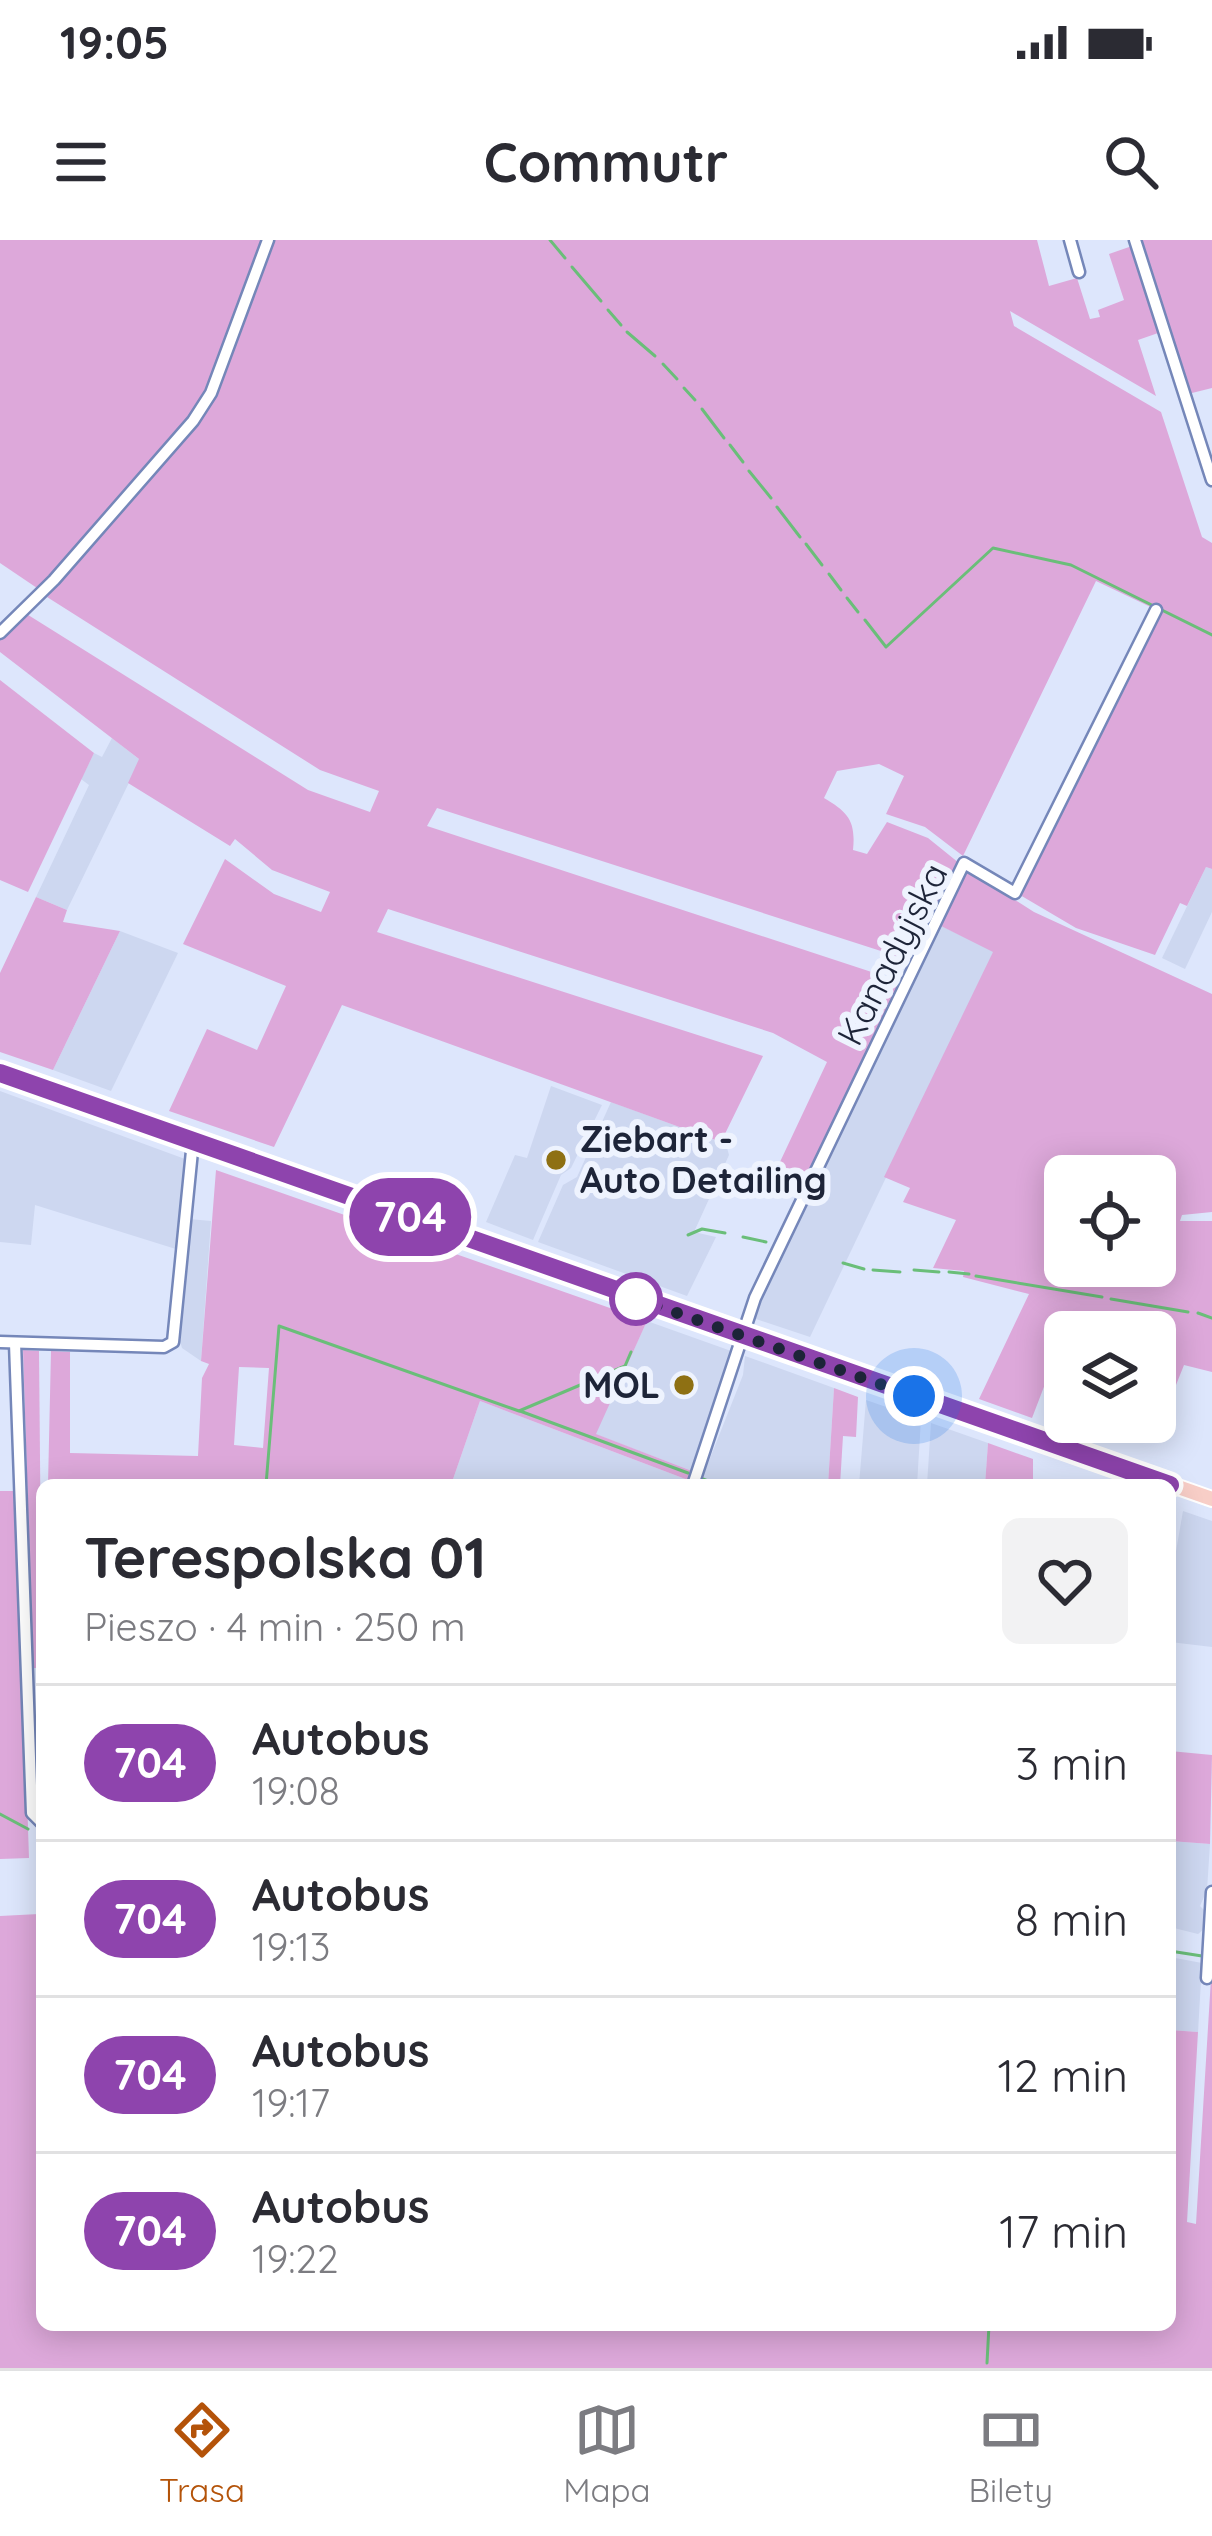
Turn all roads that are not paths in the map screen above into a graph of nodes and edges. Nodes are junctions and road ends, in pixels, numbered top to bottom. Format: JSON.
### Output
{"nodes":[{"id":1,"x":268,"y":240,"type":"edge"},
{"id":2,"x":1070,"y":240,"type":"edge"},
{"id":3,"x":1135,"y":240,"type":"edge"},
{"id":4,"x":1079,"y":272,"type":"dead end"},
{"id":5,"x":1212,"y":480,"type":"edge"},
{"id":6,"x":1156,"y":610,"type":"dead end"},
{"id":7,"x":0,"y":633,"type":"edge"},
{"id":8,"x":0,"y":1073,"type":"edge"},
{"id":9,"x":193,"y":1141,"type":"junction"},
{"id":10,"x":742,"y":1336,"type":"junction"},
{"id":11,"x":0,"y":1342,"type":"edge"},
{"id":12,"x":15,"y":1343,"type":"junction"},
{"id":13,"x":695,"y":1479,"type":"edge"},
{"id":14,"x":1154,"y":1479,"type":"edge"},
{"id":15,"x":1176,"y":1487,"type":"edge"},
{"id":16,"x":1212,"y":1499,"type":"edge"},
{"id":17,"x":36,"y":1817,"type":"edge"},
{"id":18,"x":1212,"y":1892,"type":"edge"},
{"id":19,"x":1207,"y":1978,"type":"dead end"}],
"edges":[{"from":1,"to":7,"type":"street"},
{"from":2,"to":4,"type":"street"},
{"from":3,"to":5,"type":"street"},
{"from":6,"to":10,"type":"street","name":"Kanadyjska"},
{"from":8,"to":9,"type":"main road"},
{"from":9,"to":10,"type":"main road"},
{"from":9,"to":12,"type":"street"},
{"from":10,"to":13,"type":"street"},
{"from":10,"to":14,"type":"main road"},
{"from":11,"to":12,"type":"street"},
{"from":12,"to":17,"type":"street"},
{"from":15,"to":16,"type":"main road"},
{"from":18,"to":19,"type":"street"}]}
